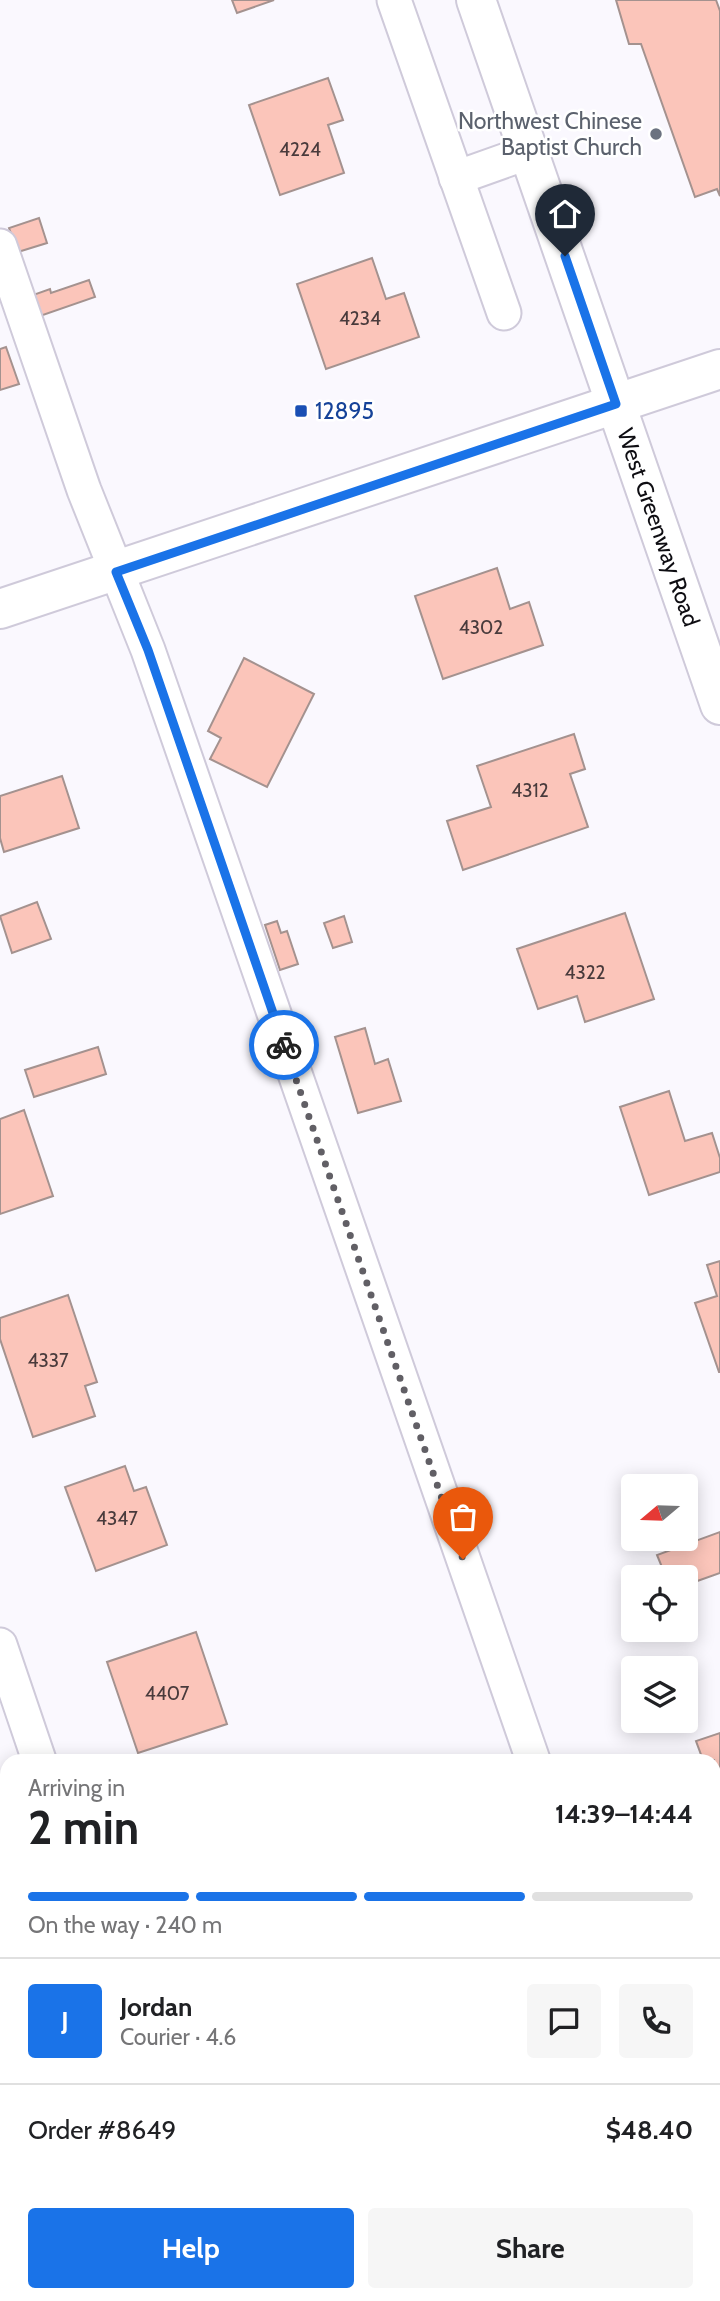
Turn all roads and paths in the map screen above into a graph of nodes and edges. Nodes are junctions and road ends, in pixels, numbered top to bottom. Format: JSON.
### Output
{"nodes":[{"id":1,"x":394,"y":0,"type":"edge"},
{"id":2,"x":476,"y":0,"type":"edge"},
{"id":3,"x":529,"y":152,"type":"junction"},
{"id":4,"x":456,"y":178,"type":"junction"},
{"id":5,"x":0,"y":246,"type":"edge"},
{"id":6,"x":504,"y":313,"type":"dead end"},
{"id":7,"x":720,"y":369,"type":"edge"},
{"id":8,"x":616,"y":404,"type":"junction"},
{"id":9,"x":116,"y":572,"type":"junction"},
{"id":10,"x":0,"y":609,"type":"edge"},
{"id":11,"x":720,"y":705,"type":"edge"},
{"id":12,"x":0,"y":1645,"type":"edge"},
{"id":13,"x":37,"y":1754,"type":"edge"},
{"id":14,"x":531,"y":1754,"type":"edge"}],
"edges":[{"from":1,"to":4,"type":"street"},
{"from":2,"to":3,"type":"main road","name":"West Greenway Road"},
{"from":3,"to":4,"type":"street"},
{"from":3,"to":8,"type":"main road","name":"West Greenway Road"},
{"from":4,"to":6,"type":"street"},
{"from":5,"to":9,"type":"street"},
{"from":7,"to":8,"type":"main road"},
{"from":8,"to":9,"type":"main road"},
{"from":8,"to":11,"type":"main road","name":"West Greenway Road"},
{"from":9,"to":10,"type":"main road"},
{"from":9,"to":14,"type":"street"},
{"from":12,"to":13,"type":"street"}]}
